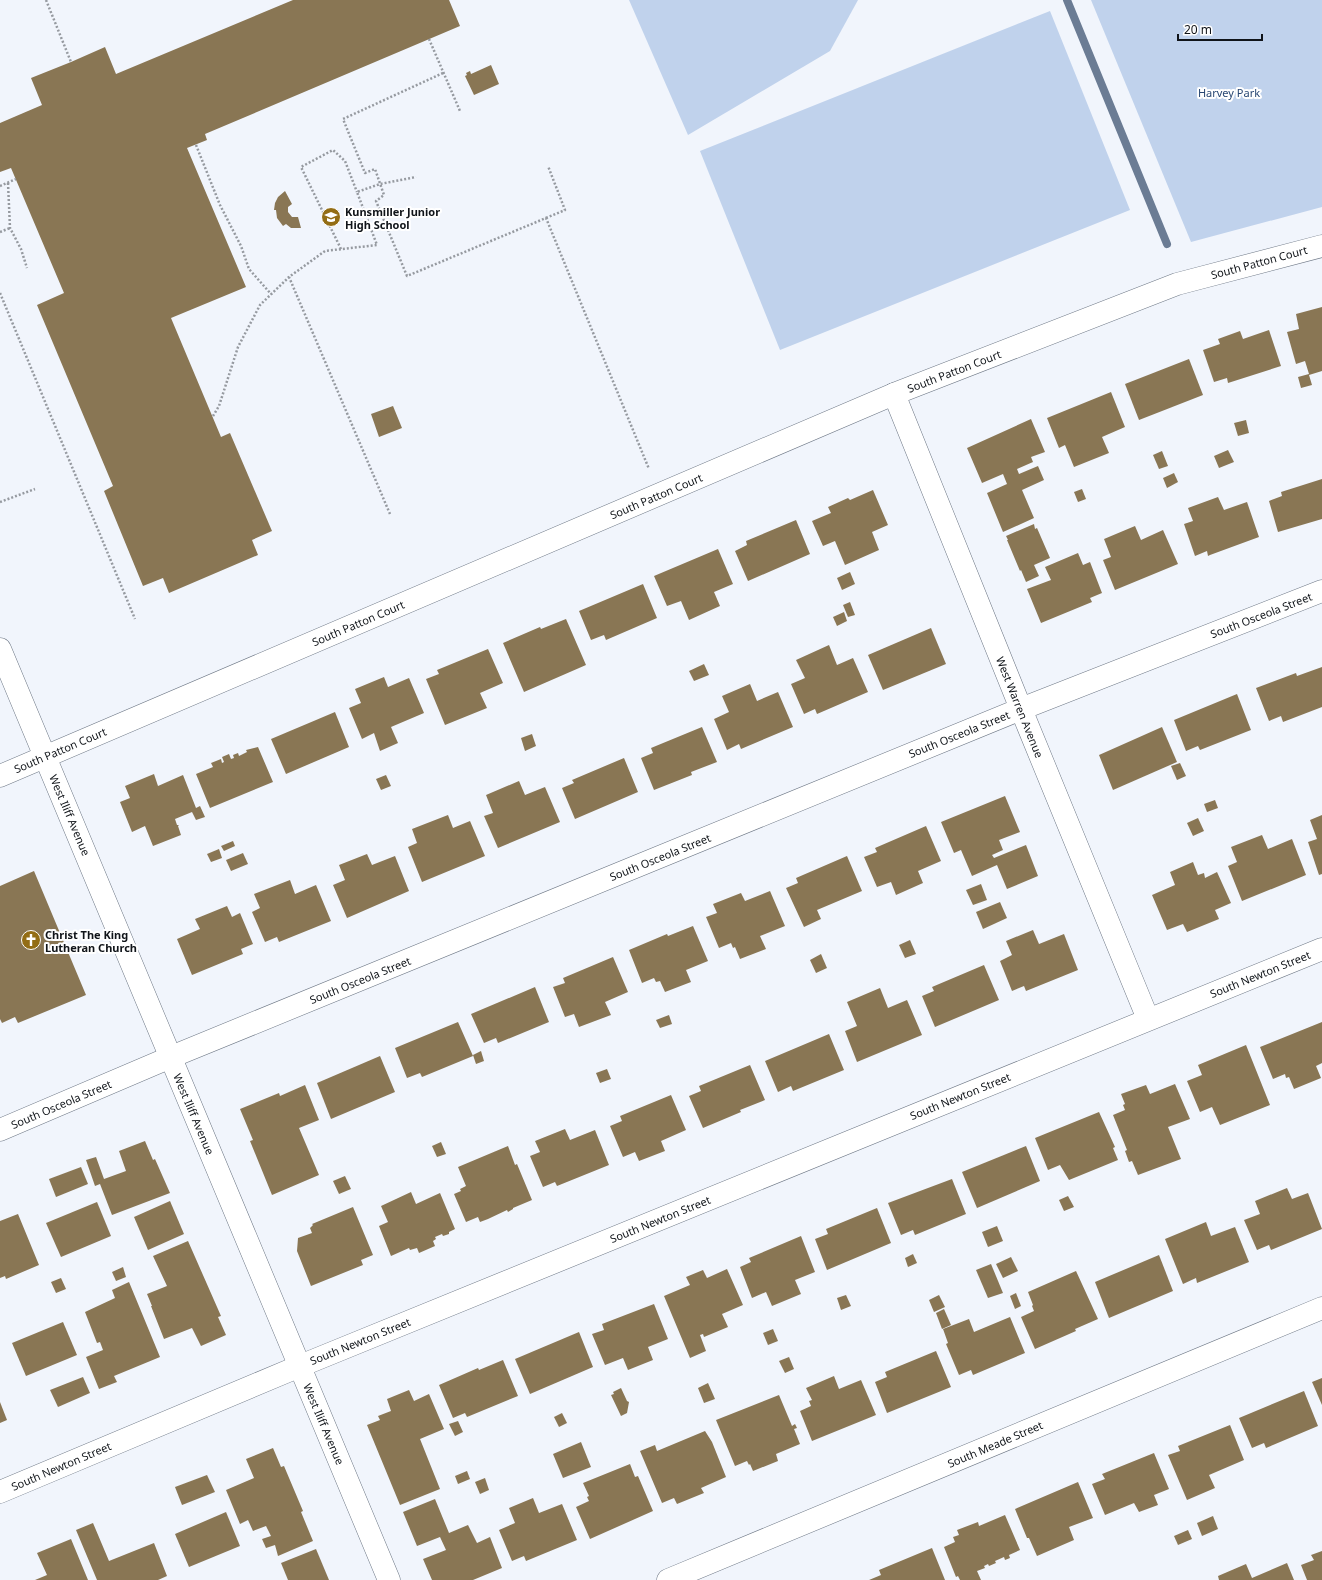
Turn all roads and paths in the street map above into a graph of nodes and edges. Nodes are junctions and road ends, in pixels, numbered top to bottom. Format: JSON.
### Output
{"nodes":[{"id":1,"x":46,"y":0,"type":"edge"},
{"id":2,"x":428,"y":39,"type":"dead end"},
{"id":3,"x":71,"y":62,"type":"dead end"},
{"id":4,"x":443,"y":73,"type":"junction"},
{"id":5,"x":460,"y":111,"type":"dead end"},
{"id":6,"x":196,"y":145,"type":"dead end"},
{"id":7,"x":548,"y":166,"type":"dead end"},
{"id":8,"x":416,"y":177,"type":"dead end"},
{"id":9,"x":16,"y":179,"type":"dead end"},
{"id":10,"x":8,"y":183,"type":"junction"},
{"id":11,"x":380,"y":184,"type":"junction"},
{"id":12,"x":0,"y":186,"type":"edge"},
{"id":13,"x":357,"y":192,"type":"junction"},
{"id":14,"x":546,"y":218,"type":"junction"},
{"id":15,"x":10,"y":228,"type":"junction"},
{"id":16,"x":0,"y":232,"type":"edge"},
{"id":17,"x":1322,"y":246,"type":"edge"},
{"id":18,"x":341,"y":249,"type":"junction"},
{"id":19,"x":27,"y":268,"type":"dead end"},
{"id":20,"x":289,"y":277,"type":"junction"},
{"id":21,"x":0,"y":293,"type":"edge"},
{"id":22,"x":271,"y":294,"type":"junction"},
{"id":23,"x":894,"y":394,"type":"junction"},
{"id":24,"x":212,"y":416,"type":"dead end"},
{"id":25,"x":649,"y":469,"type":"dead end"},
{"id":26,"x":35,"y":489,"type":"dead end"},
{"id":27,"x":0,"y":502,"type":"edge"},
{"id":28,"x":390,"y":514,"type":"dead end"},
{"id":29,"x":1322,"y":591,"type":"edge"},
{"id":30,"x":135,"y":619,"type":"dead end"},
{"id":31,"x":0,"y":649,"type":"edge"},
{"id":32,"x":1021,"y":709,"type":"junction"},
{"id":33,"x":45,"y":757,"type":"junction"},
{"id":34,"x":0,"y":776,"type":"edge"},
{"id":35,"x":1322,"y":949,"type":"edge"},
{"id":36,"x":1148,"y":1019,"type":"junction"},
{"id":37,"x":171,"y":1057,"type":"junction"},
{"id":38,"x":0,"y":1130,"type":"edge"},
{"id":39,"x":1322,"y":1308,"type":"edge"},
{"id":40,"x":300,"y":1366,"type":"junction"},
{"id":41,"x":0,"y":1492,"type":"edge"},
{"id":42,"x":389,"y":1580,"type":"edge"},
{"id":43,"x":668,"y":1580,"type":"edge"}],
"edges":[{"from":1,"to":3,"type":"path"},
{"from":2,"to":4,"type":"path"},
{"from":4,"to":5,"type":"path"},
{"from":4,"to":11,"type":"path"},
{"from":6,"to":22,"type":"path"},
{"from":7,"to":14,"type":"path"},
{"from":8,"to":11,"type":"path"},
{"from":9,"to":10,"type":"path"},
{"from":10,"to":12,"type":"path"},
{"from":10,"to":15,"type":"path"},
{"from":11,"to":13,"type":"path"},
{"from":11,"to":14,"type":"path"},
{"from":13,"to":18,"type":"path"},
{"from":13,"to":18,"type":"path"},
{"from":14,"to":25,"type":"path"},
{"from":15,"to":16,"type":"path"},
{"from":15,"to":19,"type":"path"},
{"from":17,"to":23,"type":"street","name":"South Patton Court"},
{"from":18,"to":20,"type":"path"},
{"from":20,"to":22,"type":"path"},
{"from":20,"to":28,"type":"path"},
{"from":21,"to":30,"type":"path"},
{"from":22,"to":24,"type":"path"},
{"from":23,"to":32,"type":"street","name":"West Warren Avenue"},
{"from":23,"to":33,"type":"street","name":"South Patton Court"},
{"from":26,"to":27,"type":"path"},
{"from":29,"to":32,"type":"street","name":"South Osceola Street"},
{"from":31,"to":33,"type":"street","name":"West Iliff Avenue"},
{"from":32,"to":36,"type":"street","name":"West Warren Avenue"},
{"from":32,"to":37,"type":"street","name":"South Osceola Street"},
{"from":33,"to":34,"type":"street","name":"South Patton Court"},
{"from":33,"to":37,"type":"street","name":"West Iliff Avenue"},
{"from":35,"to":36,"type":"street","name":"South Newton Street"},
{"from":36,"to":40,"type":"street","name":"South Newton Street"},
{"from":37,"to":38,"type":"street","name":"South Osceola Street"},
{"from":37,"to":40,"type":"street","name":"West Iliff Avenue"},
{"from":39,"to":43,"type":"street","name":"South Meade Street"},
{"from":40,"to":41,"type":"street","name":"South Newton Street"},
{"from":40,"to":42,"type":"street","name":"West Iliff Avenue"}]}
